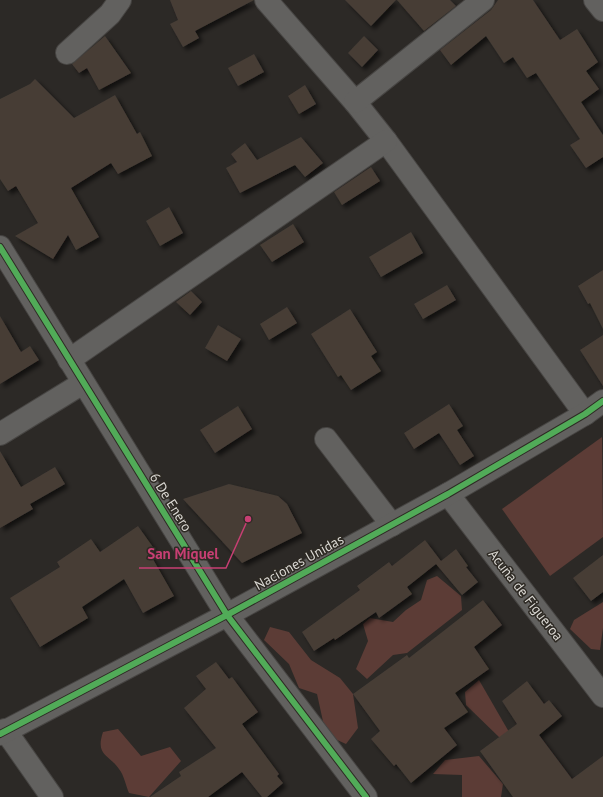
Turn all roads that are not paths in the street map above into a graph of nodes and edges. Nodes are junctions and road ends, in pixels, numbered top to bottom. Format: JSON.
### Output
{"nodes":[{"id":1,"x":120,"y":0,"type":"edge"},
{"id":2,"x":266,"y":0,"type":"edge"},
{"id":3,"x":483,"y":0,"type":"edge"},
{"id":4,"x":595,"y":0,"type":"edge"},
{"id":5,"x":603,"y":10,"type":"edge"},
{"id":6,"x":67,"y":53,"type":"dead end"},
{"id":7,"x":355,"y":102,"type":"junction"},
{"id":8,"x":386,"y":141,"type":"junction"},
{"id":9,"x":0,"y":247,"type":"edge"},
{"id":10,"x":69,"y":360,"type":"junction"},
{"id":11,"x":83,"y":382,"type":"junction"},
{"id":12,"x":603,"y":401,"type":"edge"},
{"id":13,"x":585,"y":414,"type":"junction"},
{"id":14,"x":0,"y":434,"type":"edge"},
{"id":15,"x":326,"y":439,"type":"dead end"},
{"id":16,"x":448,"y":494,"type":"junction"},
{"id":17,"x":392,"y":525,"type":"junction"},
{"id":18,"x":227,"y":615,"type":"junction"},
{"id":19,"x":603,"y":696,"type":"edge"},
{"id":20,"x":3,"y":732,"type":"edge"},
{"id":21,"x":52,"y":797,"type":"edge"},
{"id":22,"x":366,"y":797,"type":"edge"}],
"edges":[{"from":1,"to":6,"type":"street"},
{"from":2,"to":7,"type":"street"},
{"from":3,"to":7,"type":"street"},
{"from":4,"to":5,"type":"street"},
{"from":7,"to":8,"type":"street"},
{"from":8,"to":10,"type":"street"},
{"from":8,"to":13,"type":"street"},
{"from":9,"to":10,"type":"street","name":"6 De Enero"},
{"from":10,"to":11,"type":"street","name":"6 De Enero"},
{"from":11,"to":14,"type":"street"},
{"from":11,"to":18,"type":"street","name":"6 De Enero"},
{"from":12,"to":13,"type":"street","name":"Naciones Unidas"},
{"from":13,"to":16,"type":"street","name":"Naciones Unidas"},
{"from":15,"to":17,"type":"street"},
{"from":16,"to":17,"type":"street","name":"Naciones Unidas"},
{"from":16,"to":19,"type":"street","name":"Acuña de Figueroa"},
{"from":17,"to":18,"type":"street","name":"Naciones Unidas"},
{"from":18,"to":20,"type":"street","name":"Naciones Unidas"},
{"from":18,"to":22,"type":"street","name":"6 De Enero"},
{"from":20,"to":21,"type":"street"}]}
